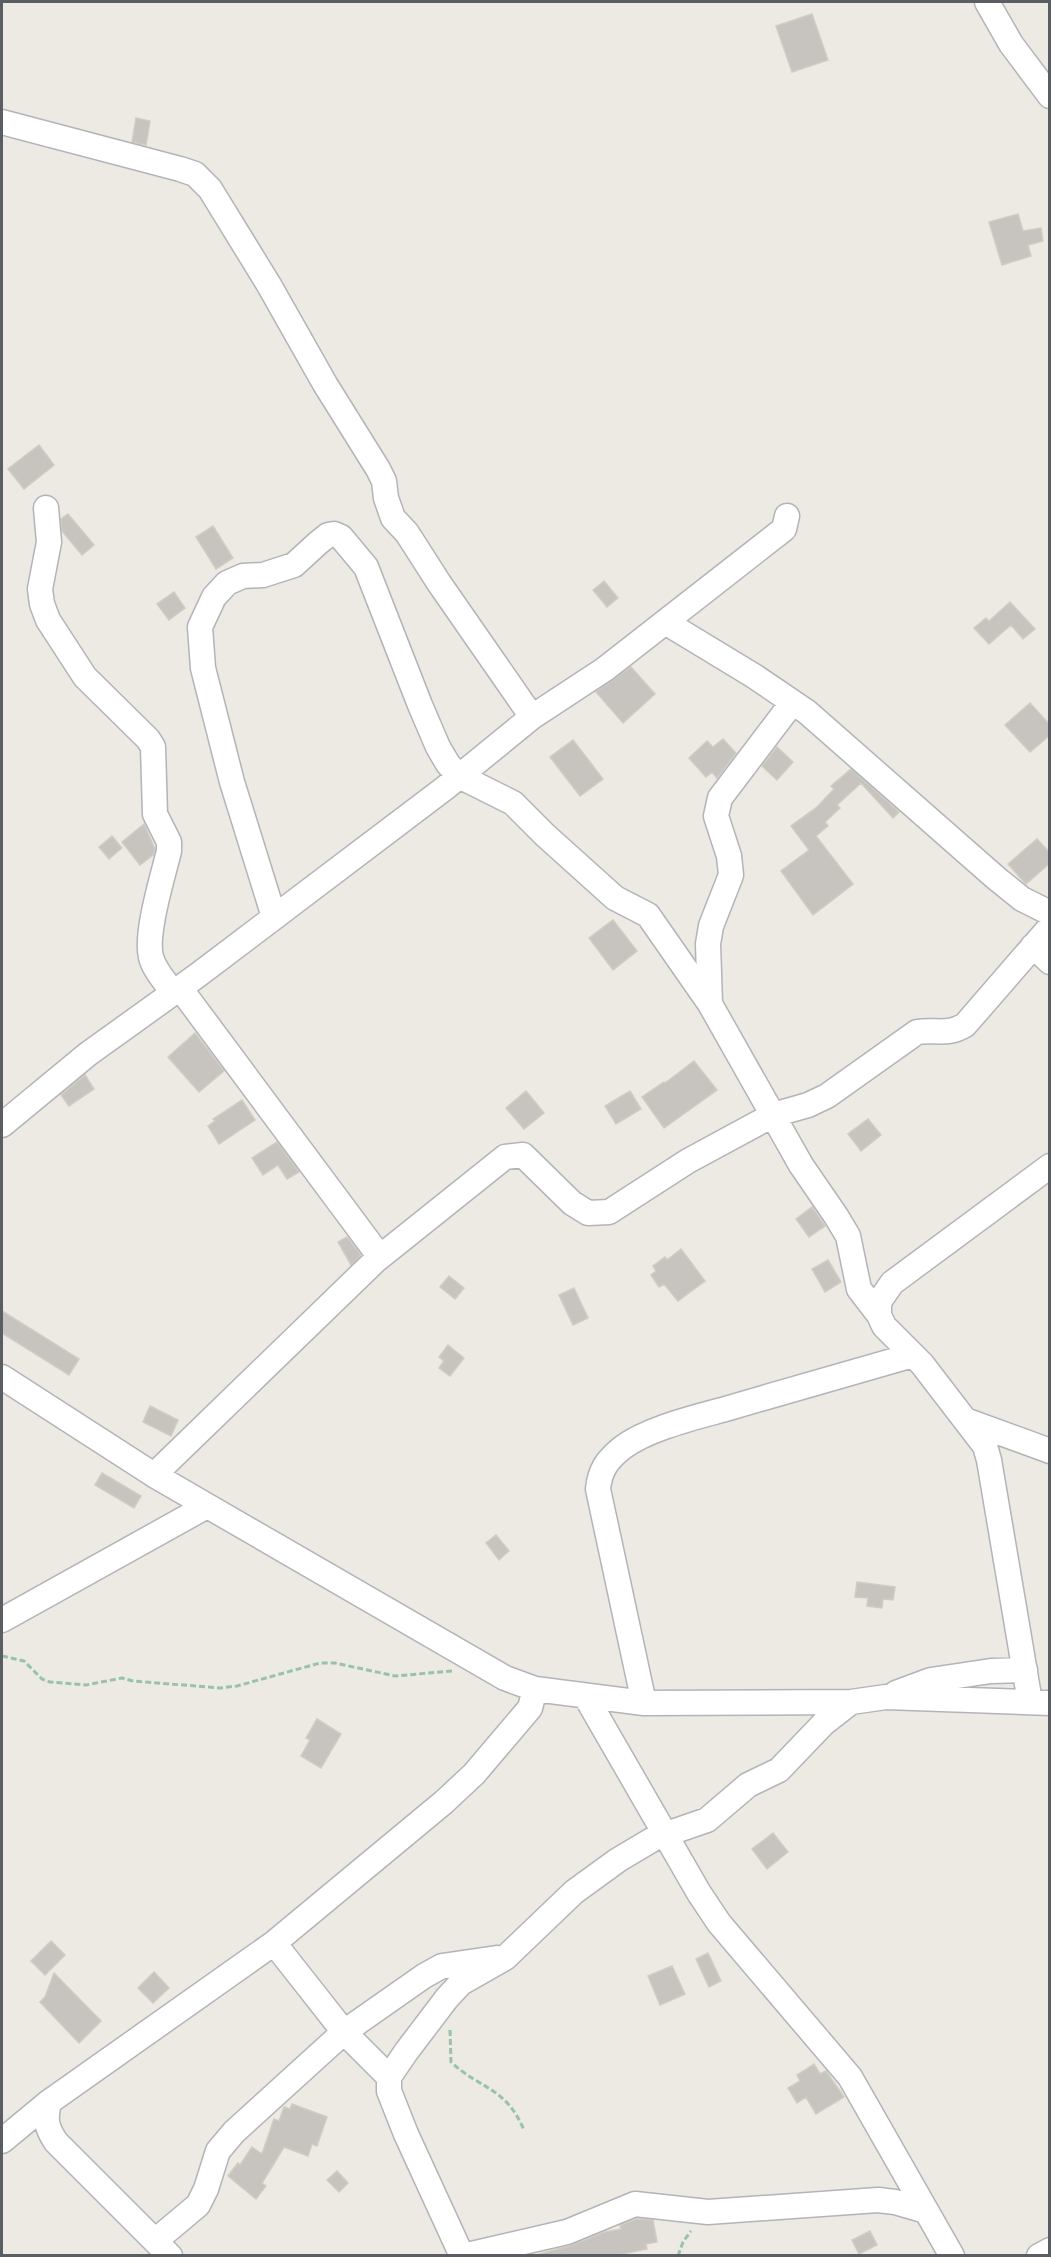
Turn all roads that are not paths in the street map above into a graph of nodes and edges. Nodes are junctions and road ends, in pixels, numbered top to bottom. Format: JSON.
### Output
{"nodes":[{"id":1,"x":987,"y":2,"type":"edge"},
{"id":2,"x":1050,"y":96,"type":"edge"},
{"id":3,"x":2,"y":122,"type":"edge"},
{"id":4,"x":46,"y":508,"type":"dead end"},
{"id":5,"x":787,"y":516,"type":"dead end"},
{"id":6,"x":665,"y":621,"type":"junction"},
{"id":7,"x":792,"y":703,"type":"junction"},
{"id":8,"x":532,"y":717,"type":"junction"},
{"id":9,"x":459,"y":776,"type":"junction"},
{"id":10,"x":1050,"y":913,"type":"edge"},
{"id":11,"x":274,"y":917,"type":"junction"},
{"id":12,"x":1050,"y":927,"type":"edge"},
{"id":13,"x":1041,"y":954,"type":"edge"},
{"id":14,"x":177,"y":990,"type":"junction"},
{"id":15,"x":710,"y":1004,"type":"junction"},
{"id":16,"x":773,"y":1115,"type":"junction"},
{"id":17,"x":2,"y":1125,"type":"edge"},
{"id":18,"x":1050,"y":1166,"type":"edge"},
{"id":19,"x":380,"y":1257,"type":"junction"},
{"id":20,"x":879,"y":1315,"type":"junction"},
{"id":21,"x":912,"y":1355,"type":"junction"},
{"id":22,"x":2,"y":1377,"type":"edge"},
{"id":23,"x":965,"y":1420,"type":"junction"},
{"id":24,"x":1050,"y":1451,"type":"edge"},
{"id":25,"x":154,"y":1475,"type":"junction"},
{"id":26,"x":207,"y":1506,"type":"junction"},
{"id":27,"x":2,"y":1620,"type":"edge"},
{"id":28,"x":1025,"y":1670,"type":"junction"},
{"id":29,"x":535,"y":1689,"type":"junction"},
{"id":30,"x":586,"y":1697,"type":"junction"},
{"id":31,"x":886,"y":1697,"type":"junction"},
{"id":32,"x":851,"y":1702,"type":"junction"},
{"id":33,"x":644,"y":1703,"type":"junction"},
{"id":34,"x":1040,"y":1703,"type":"edge"},
{"id":35,"x":666,"y":1834,"type":"junction"},
{"id":36,"x":274,"y":1943,"type":"junction"},
{"id":37,"x":505,"y":1958,"type":"junction"},
{"id":38,"x":344,"y":2031,"type":"junction"},
{"id":39,"x":389,"y":2077,"type":"junction"},
{"id":40,"x":49,"y":2102,"type":"junction"},
{"id":41,"x":2,"y":2141,"type":"edge"},
{"id":42,"x":926,"y":2211,"type":"junction"},
{"id":43,"x":163,"y":2248,"type":"edge"},
{"id":44,"x":1050,"y":2250,"type":"edge"},
{"id":45,"x":463,"y":2256,"type":"edge"},
{"id":46,"x":952,"y":2256,"type":"edge"},
{"id":47,"x":1039,"y":2256,"type":"edge"}],
"edges":[{"from":1,"to":2,"type":"street"},
{"from":3,"to":8,"type":"street"},
{"from":4,"to":14,"type":"street"},
{"from":5,"to":6,"type":"street"},
{"from":6,"to":7,"type":"street"},
{"from":6,"to":8,"type":"street"},
{"from":7,"to":10,"type":"street"},
{"from":7,"to":15,"type":"street"},
{"from":8,"to":9,"type":"street"},
{"from":9,"to":11,"type":"street"},
{"from":9,"to":11,"type":"street"},
{"from":9,"to":15,"type":"street"},
{"from":11,"to":14,"type":"street"},
{"from":12,"to":13,"type":"street"},
{"from":13,"to":16,"type":"street"},
{"from":14,"to":17,"type":"street"},
{"from":14,"to":19,"type":"street"},
{"from":15,"to":16,"type":"street"},
{"from":16,"to":19,"type":"street"},
{"from":16,"to":20,"type":"street"},
{"from":18,"to":20,"type":"street"},
{"from":19,"to":25,"type":"street"},
{"from":20,"to":21,"type":"street"},
{"from":21,"to":23,"type":"street"},
{"from":21,"to":33,"type":"street"},
{"from":22,"to":25,"type":"street"},
{"from":23,"to":24,"type":"street"},
{"from":23,"to":28,"type":"street"},
{"from":25,"to":26,"type":"street"},
{"from":26,"to":27,"type":"street"},
{"from":26,"to":29,"type":"street"},
{"from":28,"to":31,"type":"street"},
{"from":28,"to":34,"type":"street"},
{"from":29,"to":30,"type":"street"},
{"from":29,"to":36,"type":"street"},
{"from":30,"to":33,"type":"street"},
{"from":30,"to":35,"type":"street"},
{"from":31,"to":32,"type":"street"},
{"from":31,"to":34,"type":"street"},
{"from":32,"to":33,"type":"street"},
{"from":32,"to":35,"type":"street"},
{"from":35,"to":37,"type":"street"},
{"from":35,"to":42,"type":"street"},
{"from":36,"to":38,"type":"street"},
{"from":36,"to":40,"type":"street"},
{"from":37,"to":38,"type":"street"},
{"from":37,"to":39,"type":"street"},
{"from":38,"to":39,"type":"street"},
{"from":38,"to":43,"type":"street"},
{"from":39,"to":45,"type":"street"},
{"from":40,"to":41,"type":"street"},
{"from":40,"to":43,"type":"street"},
{"from":42,"to":45,"type":"street"},
{"from":42,"to":46,"type":"street"},
{"from":44,"to":47,"type":"street"}]}
